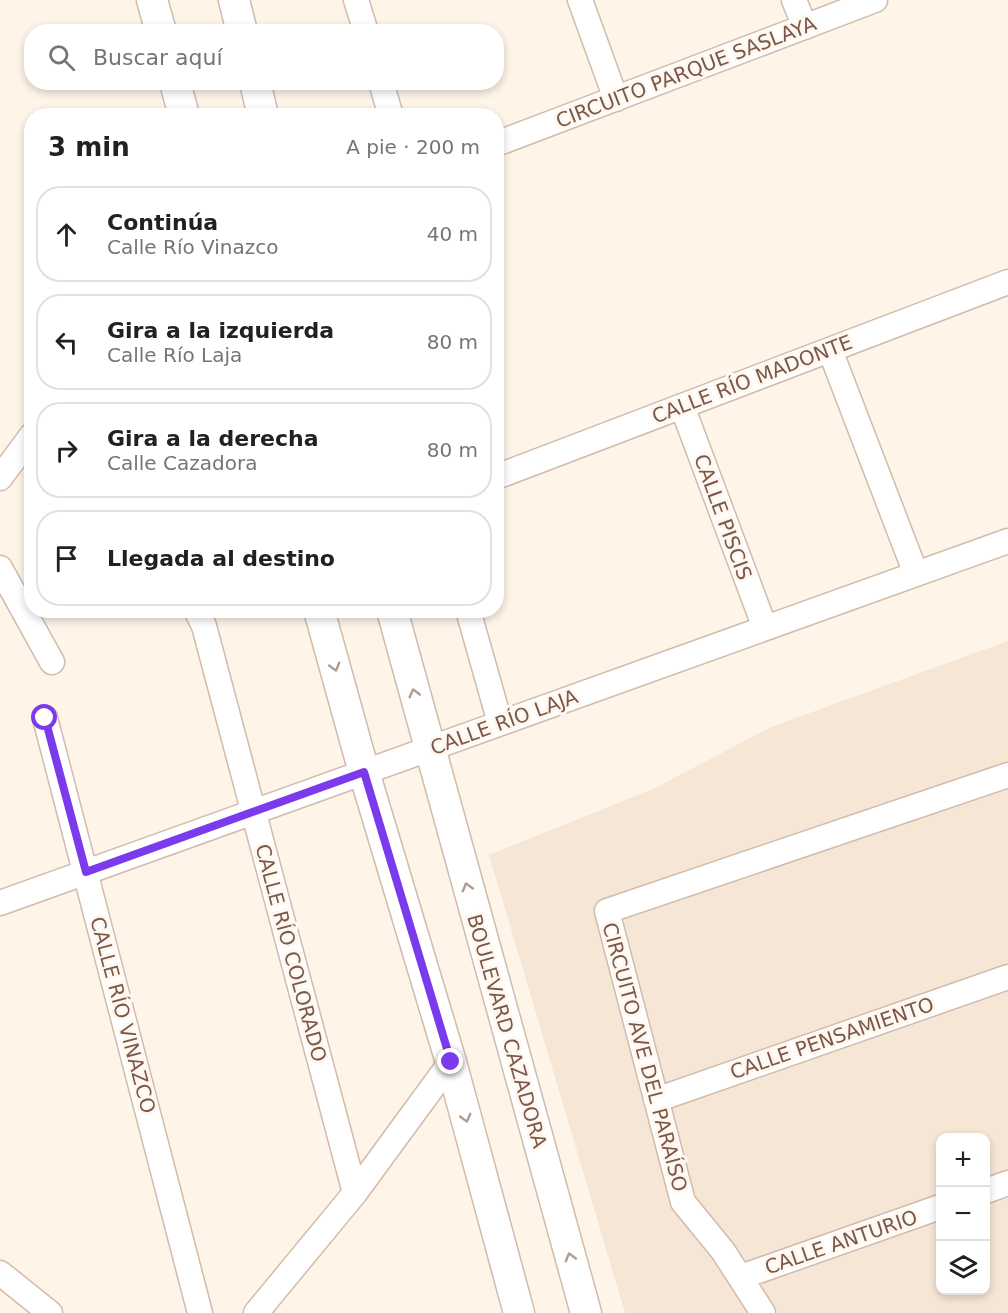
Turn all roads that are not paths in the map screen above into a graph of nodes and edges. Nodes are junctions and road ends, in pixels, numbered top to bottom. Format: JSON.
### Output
{"nodes":[{"id":1,"x":153,"y":0,"type":"edge"},
{"id":2,"x":234,"y":0,"type":"edge"},
{"id":3,"x":356,"y":0,"type":"edge"},
{"id":4,"x":580,"y":0,"type":"edge"},
{"id":5,"x":794,"y":0,"type":"edge"},
{"id":6,"x":875,"y":0,"type":"edge"},
{"id":7,"x":159,"y":24,"type":"edge"},
{"id":8,"x":240,"y":24,"type":"edge"},
{"id":9,"x":364,"y":24,"type":"edge"},
{"id":10,"x":805,"y":27,"type":"junction"},
{"id":11,"x":177,"y":90,"type":"edge"},
{"id":12,"x":257,"y":90,"type":"edge"},
{"id":13,"x":383,"y":90,"type":"edge"},
{"id":14,"x":616,"y":99,"type":"junction"},
{"id":15,"x":182,"y":108,"type":"edge"},
{"id":16,"x":261,"y":108,"type":"edge"},
{"id":17,"x":389,"y":108,"type":"edge"},
{"id":18,"x":504,"y":141,"type":"edge"},
{"id":19,"x":1008,"y":282,"type":"edge"},
{"id":20,"x":830,"y":350,"type":"junction"},
{"id":21,"x":682,"y":406,"type":"junction"},
{"id":22,"x":24,"y":446,"type":"edge"},
{"id":23,"x":504,"y":474,"type":"edge"},
{"id":24,"x":0,"y":478,"type":"edge"},
{"id":25,"x":1008,"y":541,"type":"edge"},
{"id":26,"x":0,"y":568,"type":"edge"},
{"id":27,"x":916,"y":574,"type":"junction"},
{"id":28,"x":24,"y":611,"type":"edge"},
{"id":29,"x":28,"y":618,"type":"edge"},
{"id":30,"x":200,"y":618,"type":"edge"},
{"id":31,"x":321,"y":618,"type":"edge"},
{"id":32,"x":394,"y":618,"type":"edge"},
{"id":33,"x":470,"y":618,"type":"edge"},
{"id":34,"x":765,"y":628,"type":"junction"},
{"id":35,"x":52,"y":662,"type":"dead end"},
{"id":36,"x":45,"y":718,"type":"dead end"},
{"id":37,"x":501,"y":723,"type":"junction"},
{"id":38,"x":429,"y":749,"type":"junction"},
{"id":39,"x":364,"y":772,"type":"junction"},
{"id":40,"x":1008,"y":775,"type":"edge"},
{"id":41,"x":253,"y":812,"type":"junction"},
{"id":42,"x":86,"y":872,"type":"junction"},
{"id":43,"x":0,"y":903,"type":"edge"},
{"id":44,"x":1008,"y":976,"type":"edge"},
{"id":45,"x":451,"y":1062,"type":"junction"},
{"id":46,"x":656,"y":1100,"type":"junction"},
{"id":47,"x":1008,"y":1183,"type":"edge"},
{"id":48,"x":990,"y":1190,"type":"edge"},
{"id":49,"x":355,"y":1192,"type":"junction"},
{"id":50,"x":936,"y":1208,"type":"edge"},
{"id":51,"x":0,"y":1272,"type":"edge"},
{"id":52,"x":741,"y":1277,"type":"junction"},
{"id":53,"x":50,"y":1313,"type":"edge"},
{"id":54,"x":200,"y":1313,"type":"edge"},
{"id":55,"x":256,"y":1313,"type":"edge"},
{"id":56,"x":519,"y":1313,"type":"edge"},
{"id":57,"x":586,"y":1313,"type":"edge"},
{"id":58,"x":763,"y":1313,"type":"edge"}],
"edges":[{"from":1,"to":7,"type":"street"},
{"from":2,"to":8,"type":"street"},
{"from":3,"to":9,"type":"street"},
{"from":4,"to":14,"type":"street"},
{"from":5,"to":10,"type":"street"},
{"from":6,"to":10,"type":"street","name":"CIRCUITO PARQUE SASLAYA"},
{"from":10,"to":14,"type":"street","name":"CIRCUITO PARQUE SASLAYA"},
{"from":11,"to":15,"type":"street"},
{"from":12,"to":16,"type":"street"},
{"from":13,"to":17,"type":"street"},
{"from":14,"to":18,"type":"street","name":"CIRCUITO PARQUE SASLAYA"},
{"from":19,"to":20,"type":"street","name":"CALLE RÍO MADONTE"},
{"from":20,"to":21,"type":"street","name":"CALLE RÍO MADONTE"},
{"from":20,"to":27,"type":"street"},
{"from":21,"to":23,"type":"street","name":"CALLE RÍO MADONTE"},
{"from":21,"to":34,"type":"street","name":"CALLE PISCIS"},
{"from":22,"to":24,"type":"street"},
{"from":25,"to":27,"type":"street","name":"CALLE RÍO LAJA"},
{"from":26,"to":28,"type":"street"},
{"from":27,"to":34,"type":"street","name":"CALLE RÍO LAJA"},
{"from":29,"to":35,"type":"street"},
{"from":30,"to":41,"type":"street","name":"CALLE RÍO COLORADO"},
{"from":31,"to":39,"type":"street","one_way":true},
{"from":38,"to":32,"type":"street","name":"BOULEVARD CAZADORA","one_way":true},
{"from":33,"to":37,"type":"street"},
{"from":34,"to":37,"type":"street","name":"CALLE RÍO LAJA"},
{"from":36,"to":42,"type":"street","name":"CALLE RÍO VINAZCO"},
{"from":37,"to":38,"type":"street","name":"CALLE RÍO LAJA"},
{"from":38,"to":39,"type":"street","name":"CALLE RÍO LAJA"},
{"from":57,"to":38,"type":"street","name":"BOULEVARD CAZADORA","one_way":true},
{"from":39,"to":41,"type":"street","name":"CALLE RÍO LAJA"},
{"from":39,"to":45,"type":"street"},
{"from":40,"to":46,"type":"street","name":"CIRCUITO AVE DEL PARAÍSO"},
{"from":41,"to":42,"type":"street","name":"CALLE RÍO LAJA"},
{"from":41,"to":49,"type":"street","name":"CALLE RÍO COLORADO"},
{"from":42,"to":43,"type":"street","name":"CALLE RÍO LAJA"},
{"from":42,"to":54,"type":"street","name":"CALLE RÍO VINAZCO"},
{"from":44,"to":46,"type":"street","name":"CALLE PENSAMIENTO"},
{"from":45,"to":49,"type":"street"},
{"from":45,"to":56,"type":"street","one_way":true},
{"from":46,"to":52,"type":"street","name":"CIRCUITO AVE DEL PARAÍSO"},
{"from":47,"to":48,"type":"street"},
{"from":49,"to":55,"type":"street"},
{"from":50,"to":52,"type":"street","name":"CALLE ANTURIO"},
{"from":51,"to":53,"type":"street"},
{"from":52,"to":58,"type":"street","name":"CIRCUITO AVE DEL PARAÍSO"}]}
